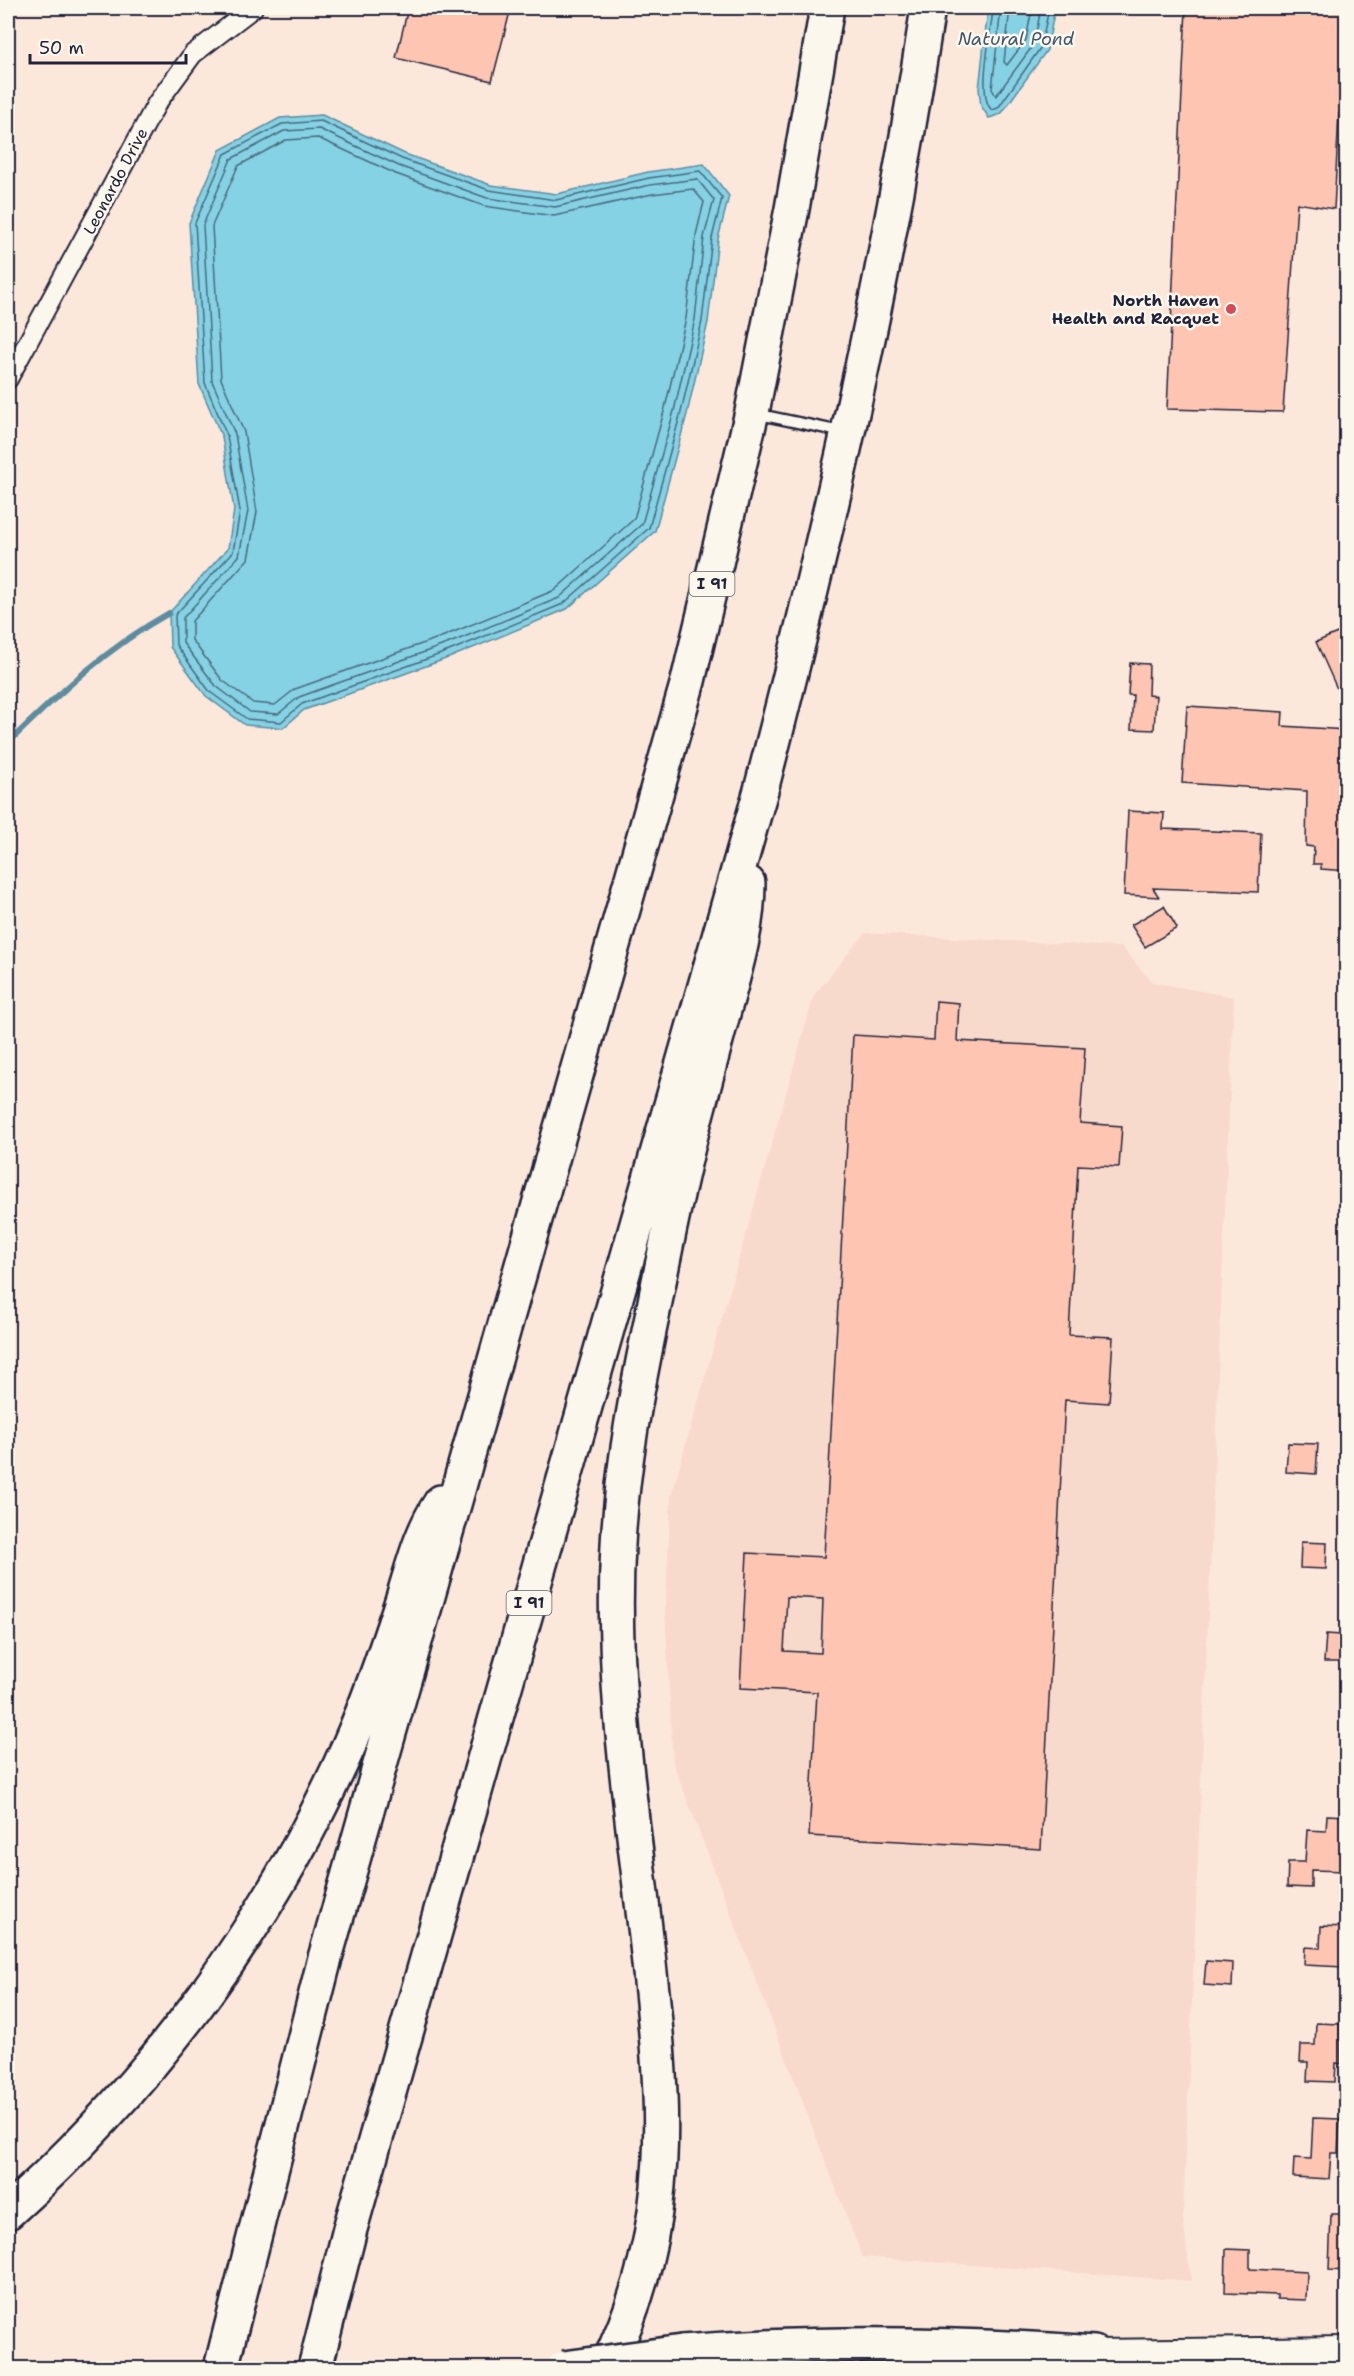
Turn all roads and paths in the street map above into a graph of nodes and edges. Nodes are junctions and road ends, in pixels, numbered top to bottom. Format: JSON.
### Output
{"nodes":[{"id":1,"x":254,"y":8,"type":"edge"},
{"id":2,"x":827,"y":8,"type":"edge"},
{"id":3,"x":928,"y":8,"type":"edge"},
{"id":4,"x":8,"y":379,"type":"edge"},
{"id":5,"x":752,"y":412,"type":"junction"},
{"id":6,"x":848,"y":433,"type":"junction"},
{"id":7,"x":747,"y":839,"type":"junction"},
{"id":8,"x":464,"y":1469,"type":"junction"},
{"id":9,"x":8,"y":2212,"type":"edge"},
{"id":10,"x":1347,"y":2349,"type":"edge"},
{"id":11,"x":1094,"y":2353,"type":"junction"},
{"id":12,"x":221,"y":2368,"type":"edge"},
{"id":13,"x":315,"y":2368,"type":"edge"},
{"id":14,"x":564,"y":2368,"type":"edge"},
{"id":15,"x":606,"y":2368,"type":"edge"},
{"id":16,"x":985,"y":2368,"type":"edge"}],
"edges":[{"from":1,"to":4,"type":"street","name":"Leonardo Drive"},
{"from":2,"to":5,"type":"highway","number":"I 91"},
{"from":3,"to":6,"type":"highway","number":"I 91"},
{"from":5,"to":6,"type":"lane"},
{"from":5,"to":8,"type":"highway","number":"I 91"},
{"from":6,"to":7,"type":"highway","number":"I 91"},
{"from":7,"to":13,"type":"highway","number":"I 91"},
{"from":7,"to":15,"type":"highway"},
{"from":8,"to":9,"type":"highway"},
{"from":8,"to":12,"type":"highway","number":"I 91"},
{"from":10,"to":11,"type":"main road"},
{"from":11,"to":14,"type":"highway","bridge":true},
{"from":11,"to":16,"type":"highway"}]}
